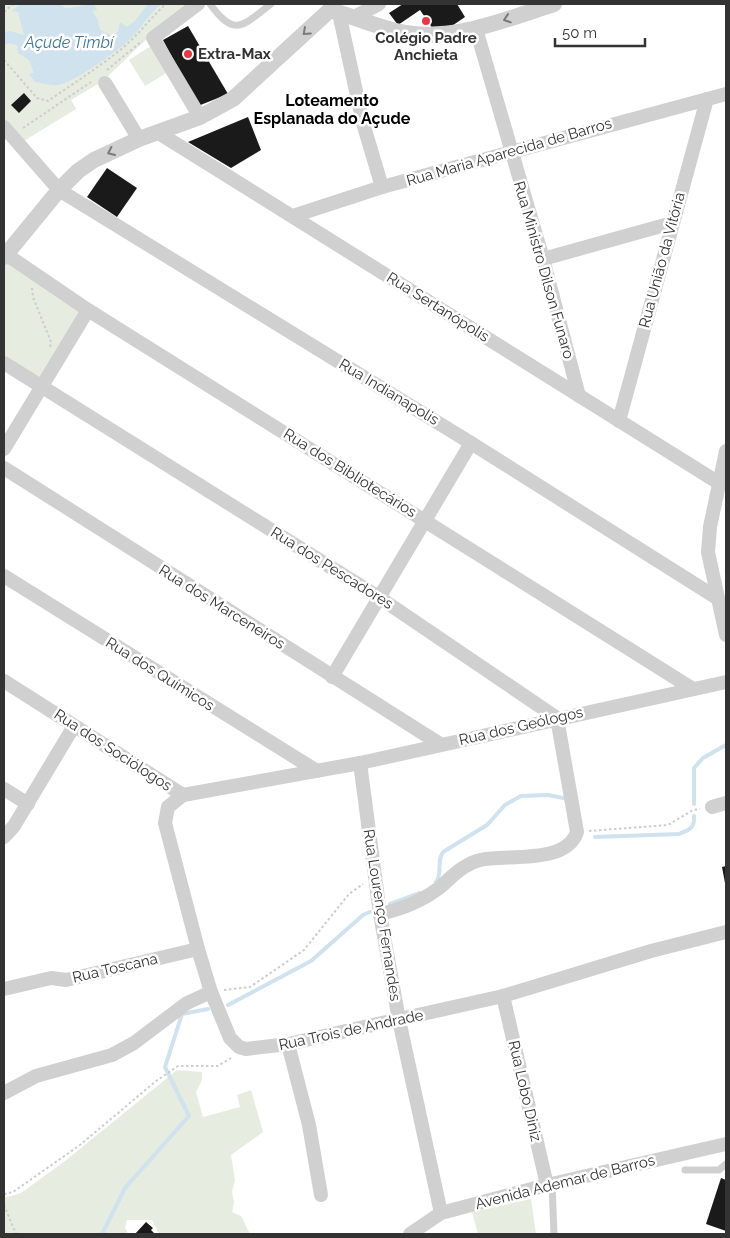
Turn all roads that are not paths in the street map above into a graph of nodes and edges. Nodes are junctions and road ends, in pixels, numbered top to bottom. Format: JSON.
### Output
{"nodes":[{"id":1,"x":198,"y":4,"type":"edge"},
{"id":2,"x":210,"y":4,"type":"edge"},
{"id":3,"x":271,"y":4,"type":"edge"},
{"id":4,"x":379,"y":4,"type":"edge"},
{"id":5,"x":554,"y":4,"type":"edge"},
{"id":6,"x":336,"y":11,"type":"edge"},
{"id":7,"x":476,"y":28,"type":"junction"},
{"id":8,"x":105,"y":83,"type":"dead end"},
{"id":9,"x":726,"y":94,"type":"edge"},
{"id":10,"x":707,"y":99,"type":"junction"},
{"id":11,"x":200,"y":117,"type":"junction"},
{"id":12,"x":4,"y":127,"type":"edge"},
{"id":13,"x":157,"y":132,"type":"junction"},
{"id":14,"x":139,"y":139,"type":"junction"},
{"id":15,"x":510,"y":152,"type":"junction"},
{"id":16,"x":382,"y":187,"type":"junction"},
{"id":17,"x":59,"y":190,"type":"junction"},
{"id":18,"x":294,"y":216,"type":"junction"},
{"id":19,"x":672,"y":223,"type":"junction"},
{"id":20,"x":6,"y":256,"type":"edge"},
{"id":21,"x":543,"y":259,"type":"junction"},
{"id":22,"x":88,"y":310,"type":"junction"},
{"id":23,"x":4,"y":363,"type":"edge"},
{"id":24,"x":41,"y":387,"type":"junction"},
{"id":25,"x":579,"y":396,"type":"junction"},
{"id":26,"x":619,"y":421,"type":"junction"},
{"id":27,"x":472,"y":443,"type":"junction"},
{"id":28,"x":4,"y":449,"type":"edge"},
{"id":29,"x":726,"y":451,"type":"edge"},
{"id":30,"x":4,"y":468,"type":"edge"},
{"id":31,"x":722,"y":478,"type":"edge"},
{"id":32,"x":425,"y":520,"type":"junction"},
{"id":33,"x":4,"y":576,"type":"edge"},
{"id":34,"x":380,"y":598,"type":"junction"},
{"id":35,"x":717,"y":598,"type":"junction"},
{"id":36,"x":726,"y":635,"type":"edge"},
{"id":37,"x":332,"y":677,"type":"junction"},
{"id":38,"x":4,"y":681,"type":"edge"},
{"id":39,"x":726,"y":682,"type":"edge"},
{"id":40,"x":693,"y":689,"type":"junction"},
{"id":41,"x":557,"y":718,"type":"junction"},
{"id":42,"x":74,"y":726,"type":"junction"},
{"id":43,"x":440,"y":744,"type":"junction"},
{"id":44,"x":360,"y":763,"type":"junction"},
{"id":45,"x":317,"y":771,"type":"junction"},
{"id":46,"x":4,"y":789,"type":"edge"},
{"id":47,"x":183,"y":795,"type":"junction"},
{"id":48,"x":726,"y":803,"type":"edge"},
{"id":49,"x":28,"y":804,"type":"junction"},
{"id":50,"x":712,"y":807,"type":"road end"},
{"id":51,"x":4,"y":837,"type":"edge"},
{"id":52,"x":380,"y":914,"type":"junction"},
{"id":53,"x":726,"y":932,"type":"edge"},
{"id":54,"x":198,"y":949,"type":"junction"},
{"id":55,"x":4,"y":989,"type":"edge"},
{"id":56,"x":211,"y":992,"type":"junction"},
{"id":57,"x":504,"y":996,"type":"junction"},
{"id":58,"x":398,"y":1020,"type":"junction"},
{"id":59,"x":288,"y":1044,"type":"junction"},
{"id":60,"x":4,"y":1093,"type":"edge"},
{"id":61,"x":726,"y":1144,"type":"edge"},
{"id":62,"x":726,"y":1164,"type":"edge"},
{"id":63,"x":684,"y":1170,"type":"dead end"},
{"id":64,"x":550,"y":1184,"type":"junction"},
{"id":65,"x":320,"y":1195,"type":"dead end"},
{"id":66,"x":441,"y":1213,"type":"junction"},
{"id":67,"x":410,"y":1234,"type":"edge"},
{"id":68,"x":554,"y":1234,"type":"edge"}],
"edges":[{"from":1,"to":11,"type":"street"},
{"from":2,"to":3,"type":"lane"},
{"from":4,"to":6,"type":"street"},
{"from":5,"to":7,"type":"street","one_way":true},
{"from":6,"to":7,"type":"street"},
{"from":6,"to":11,"type":"street","one_way":true},
{"from":6,"to":16,"type":"street"},
{"from":7,"to":15,"type":"street","name":"Rua Ministro Dilson Funaro"},
{"from":8,"to":14,"type":"street"},
{"from":9,"to":10,"type":"street","name":"Rua Maria Aparecida de Barros"},
{"from":10,"to":15,"type":"street","name":"Rua Maria Aparecida de Barros"},
{"from":10,"to":19,"type":"street","name":"Rua União da Vitória"},
{"from":11,"to":13,"type":"street"},
{"from":12,"to":17,"type":"street","name":"Rua Indianapolis"},
{"from":13,"to":14,"type":"street"},
{"from":13,"to":18,"type":"street","name":"Rua Sertanópolis"},
{"from":14,"to":17,"type":"street","one_way":true},
{"from":15,"to":16,"type":"street","name":"Rua Maria Aparecida de Barros"},
{"from":15,"to":21,"type":"street","name":"Rua Ministro Dilson Funaro"},
{"from":16,"to":18,"type":"street","name":"Rua Maria Aparecida de Barros"},
{"from":17,"to":20,"type":"street"},
{"from":17,"to":27,"type":"street","name":"Rua Indianapolis"},
{"from":18,"to":25,"type":"street","name":"Rua Sertanópolis"},
{"from":19,"to":21,"type":"street"},
{"from":19,"to":26,"type":"street","name":"Rua União da Vitória"},
{"from":20,"to":22,"type":"street","name":"Rua dos Bibliotecários"},
{"from":21,"to":25,"type":"street","name":"Rua Ministro Dilson Funaro"},
{"from":22,"to":24,"type":"street"},
{"from":22,"to":32,"type":"street","name":"Rua dos Bibliotecários"},
{"from":23,"to":24,"type":"street","name":"Rua dos Pescadores"},
{"from":24,"to":28,"type":"street"},
{"from":24,"to":34,"type":"street","name":"Rua dos Pescadores"},
{"from":25,"to":26,"type":"street","name":"Rua Sertanópolis"},
{"from":26,"to":31,"type":"street","name":"Rua Sertanópolis"},
{"from":27,"to":32,"type":"street"},
{"from":27,"to":35,"type":"street","name":"Rua Indianapolis"},
{"from":29,"to":31,"type":"street"},
{"from":30,"to":37,"type":"street","name":"Rua dos Marceneiros"},
{"from":31,"to":35,"type":"street"},
{"from":32,"to":34,"type":"street"},
{"from":32,"to":40,"type":"street","name":"Rua dos Bibliotecários"},
{"from":33,"to":45,"type":"street","name":"Rua dos Químicos"},
{"from":34,"to":37,"type":"street"},
{"from":34,"to":41,"type":"street","name":"Rua dos Pescadores"},
{"from":35,"to":36,"type":"street"},
{"from":37,"to":43,"type":"street","name":"Rua dos Marceneiros"},
{"from":38,"to":42,"type":"street","name":"Rua dos Sociólogos"},
{"from":39,"to":40,"type":"street","name":"Rua dos Geólogos"},
{"from":40,"to":41,"type":"street","name":"Rua dos Geólogos"},
{"from":41,"to":43,"type":"street","name":"Rua dos Geólogos"},
{"from":41,"to":52,"type":"street"},
{"from":42,"to":47,"type":"street","name":"Rua dos Sociólogos"},
{"from":42,"to":49,"type":"street"},
{"from":43,"to":44,"type":"street","name":"Rua dos Geólogos"},
{"from":44,"to":45,"type":"street","name":"Rua dos Geólogos"},
{"from":44,"to":52,"type":"street","name":"Rua Lourenço Fernandes"},
{"from":45,"to":47,"type":"street","name":"Rua dos Sociólogos"},
{"from":46,"to":49,"type":"street"},
{"from":47,"to":54,"type":"street"},
{"from":48,"to":50,"type":"street"},
{"from":49,"to":51,"type":"street"},
{"from":52,"to":58,"type":"street","name":"Rua Lourenço Fernandes"},
{"from":53,"to":57,"type":"street","name":"Rua Trois de Andrade"},
{"from":54,"to":55,"type":"street","name":"Rua Toscana"},
{"from":54,"to":56,"type":"street"},
{"from":56,"to":59,"type":"street","name":"Rua Trois de Andrade"},
{"from":56,"to":60,"type":"street"},
{"from":57,"to":58,"type":"street","name":"Rua Trois de Andrade"},
{"from":57,"to":64,"type":"street","name":"Rua Lobo Diniz"},
{"from":58,"to":59,"type":"street","name":"Rua Trois de Andrade"},
{"from":58,"to":66,"type":"street","name":"Rua Lourenço Fernandes"},
{"from":59,"to":65,"type":"street"},
{"from":61,"to":64,"type":"street","name":"Avenida Ademar de Barros"},
{"from":62,"to":63,"type":"lane"},
{"from":64,"to":66,"type":"street","name":"Avenida Ademar de Barros"},
{"from":64,"to":68,"type":"lane"},
{"from":66,"to":67,"type":"street","name":"Avenida Ademar de Barros"}]}
